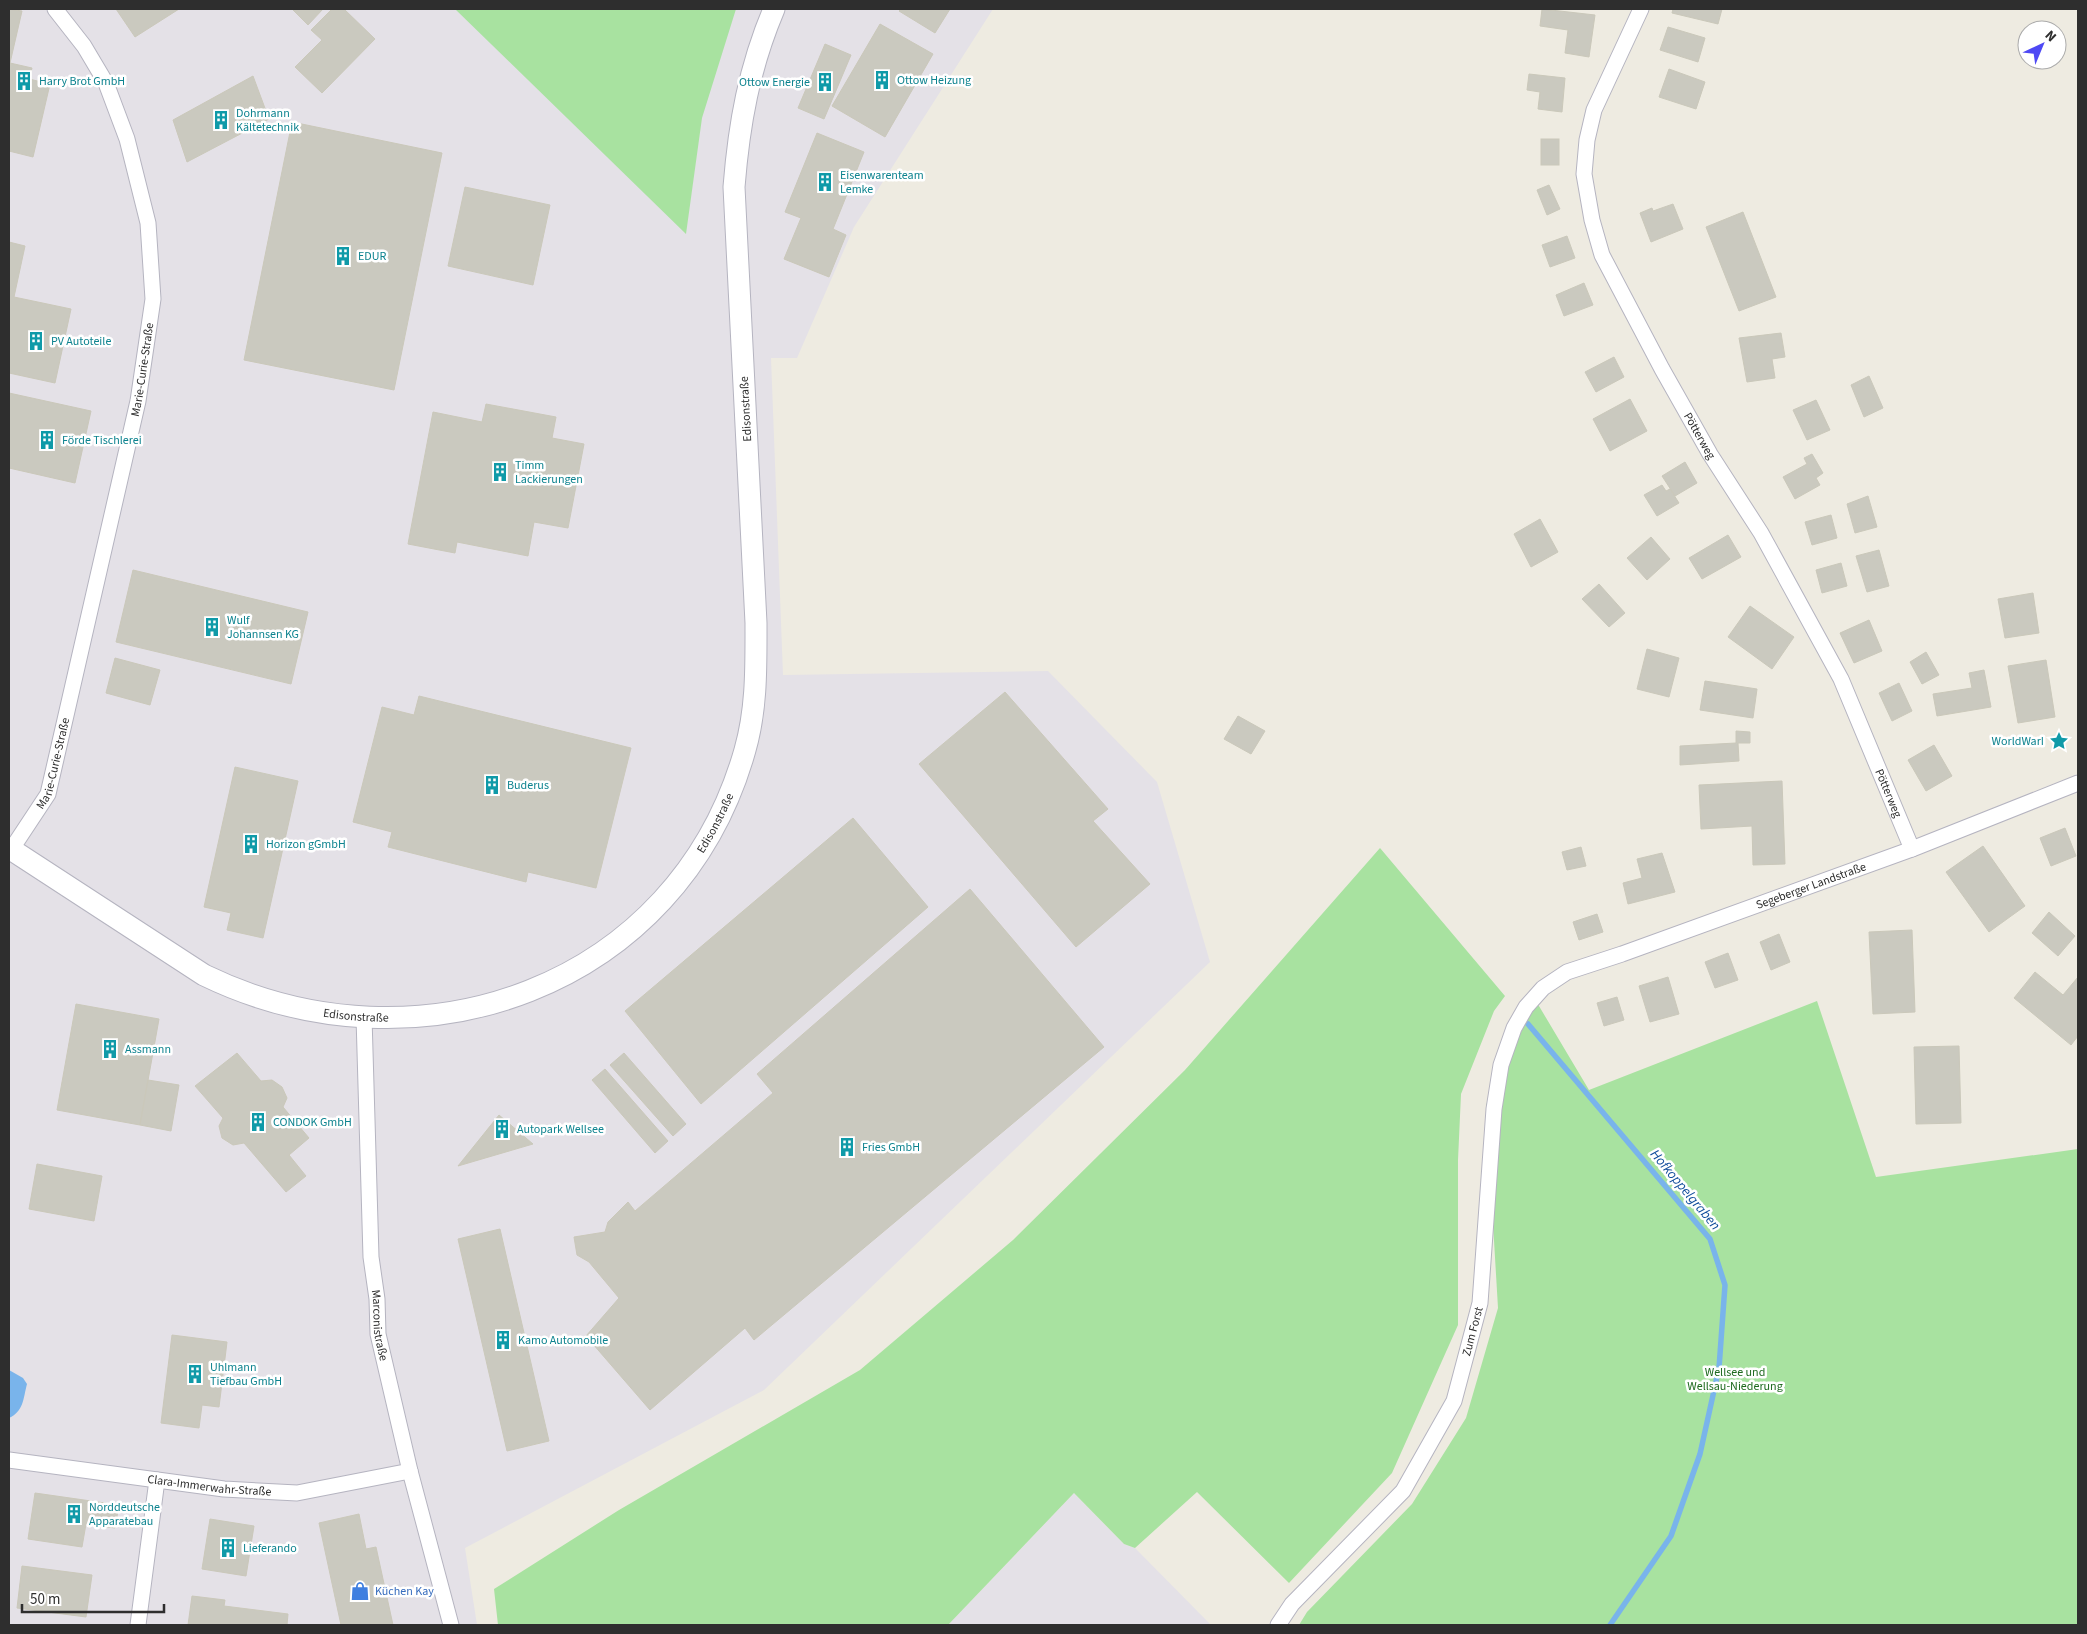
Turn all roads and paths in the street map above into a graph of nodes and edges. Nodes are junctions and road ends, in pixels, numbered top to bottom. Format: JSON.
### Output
{"nodes":[{"id":1,"x":55,"y":9,"type":"edge"},
{"id":2,"x":774,"y":9,"type":"edge"},
{"id":3,"x":1641,"y":9,"type":"edge"},
{"id":4,"x":2078,"y":783,"type":"edge"},
{"id":5,"x":10,"y":849,"type":"edge"},
{"id":6,"x":1912,"y":849,"type":"junction"},
{"id":7,"x":1543,"y":988,"type":"joint"},
{"id":8,"x":364,"y":1017,"type":"junction"},
{"id":9,"x":9,"y":1460,"type":"edge"},
{"id":10,"x":410,"y":1471,"type":"junction"},
{"id":11,"x":157,"y":1480,"type":"junction"},
{"id":12,"x":138,"y":1625,"type":"edge"},
{"id":13,"x":450,"y":1625,"type":"edge"},
{"id":14,"x":1278,"y":1625,"type":"edge"}],
"edges":[{"from":1,"to":5,"type":"street","name":"Marie-Curie-Straße"},
{"from":2,"to":8,"type":"street","name":"Edisonstraße"},
{"from":3,"to":6,"type":"street","name":"Pötterweg"},
{"from":4,"to":6,"type":"street","name":"Segeberger Landstraße"},
{"from":5,"to":8,"type":"street","name":"Edisonstraße"},
{"from":6,"to":7,"type":"street","name":"Segeberger Landstraße"},
{"from":7,"to":14,"type":"street","name":"Zum Forst"},
{"from":8,"to":10,"type":"street","name":"Marconistraße"},
{"from":9,"to":11,"type":"street","name":"Clara-Immerwahr-Straße"},
{"from":10,"to":11,"type":"street","name":"Clara-Immerwahr-Straße"},
{"from":10,"to":13,"type":"street","name":"Marconistraße"},
{"from":11,"to":12,"type":"street"}]}
